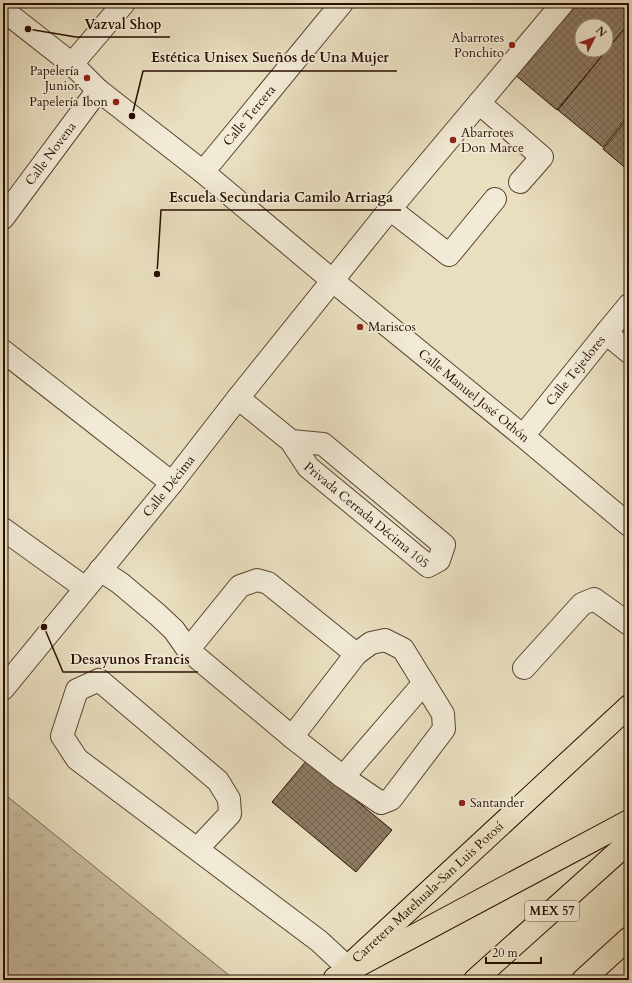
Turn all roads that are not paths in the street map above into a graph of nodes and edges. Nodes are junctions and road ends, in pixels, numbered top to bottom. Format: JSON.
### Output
{"nodes":[{"id":1,"x":124,"y":3,"type":"edge"},
{"id":2,"x":342,"y":3,"type":"edge"},
{"id":3,"x":562,"y":3,"type":"edge"},
{"id":4,"x":3,"y":10,"type":"edge"},
{"id":5,"x":72,"y":64,"type":"junction"},
{"id":6,"x":98,"y":90,"type":"junction"},
{"id":7,"x":479,"y":103,"type":"junction"},
{"id":8,"x":203,"y":172,"type":"junction"},
{"id":9,"x":520,"y":182,"type":"dead end"},
{"id":10,"x":495,"y":199,"type":"dead end"},
{"id":11,"x":390,"y":210,"type":"junction"},
{"id":12,"x":3,"y":218,"type":"edge"},
{"id":13,"x":332,"y":281,"type":"junction"},
{"id":14,"x":629,"y":305,"type":"edge"},
{"id":15,"x":606,"y":333,"type":"junction"},
{"id":16,"x":3,"y":351,"type":"edge"},
{"id":17,"x":629,"y":352,"type":"edge"},
{"id":18,"x":238,"y":398,"type":"junction"},
{"id":19,"x":523,"y":436,"type":"junction"},
{"id":20,"x":291,"y":441,"type":"junction"},
{"id":21,"x":172,"y":483,"type":"junction"},
{"id":22,"x":629,"y":525,"type":"edge"},
{"id":23,"x":3,"y":529,"type":"edge"},
{"id":24,"x":100,"y":570,"type":"junction"},
{"id":25,"x":85,"y":588,"type":"junction"},
{"id":26,"x":629,"y":624,"type":"edge"},
{"id":27,"x":188,"y":650,"type":"junction"},
{"id":28,"x":356,"y":654,"type":"junction"},
{"id":29,"x":524,"y":668,"type":"dead end"},
{"id":30,"x":424,"y":683,"type":"junction"},
{"id":31,"x":3,"y":689,"type":"edge"},
{"id":32,"x":629,"y":706,"type":"edge"},
{"id":33,"x":292,"y":737,"type":"junction"},
{"id":34,"x":343,"y":777,"type":"junction"},
{"id":35,"x":629,"y":821,"type":"edge"},
{"id":36,"x":629,"y":842,"type":"edge"},
{"id":37,"x":197,"y":848,"type":"junction"},
{"id":38,"x":629,"y":938,"type":"edge"},
{"id":39,"x":339,"y":975,"type":"edge"},
{"id":40,"x":475,"y":980,"type":"edge"},
{"id":41,"x":583,"y":980,"type":"edge"}],
"edges":[{"from":1,"to":5,"type":"street"},
{"from":2,"to":8,"type":"street","name":"Calle Tercera"},
{"from":3,"to":7,"type":"street","name":"Calle Décima"},
{"from":4,"to":5,"type":"street","name":"Calle Manuel José Othón"},
{"from":5,"to":6,"type":"street","name":"Calle Manuel José Othón"},
{"from":6,"to":8,"type":"street","name":"Calle Manuel José Othón"},
{"from":6,"to":12,"type":"street","name":"Calle Novena"},
{"from":7,"to":9,"type":"street"},
{"from":7,"to":11,"type":"street","name":"Calle Décima"},
{"from":8,"to":13,"type":"street","name":"Calle Manuel José Othón"},
{"from":10,"to":11,"type":"street"},
{"from":11,"to":13,"type":"street","name":"Calle Décima"},
{"from":13,"to":18,"type":"street","name":"Calle Décima"},
{"from":13,"to":19,"type":"street","name":"Calle Manuel José Othón"},
{"from":14,"to":15,"type":"street","name":"Calle Tejedores"},
{"from":15,"to":17,"type":"street"},
{"from":15,"to":19,"type":"street","name":"Calle Tejedores"},
{"from":16,"to":21,"type":"street"},
{"from":18,"to":20,"type":"street","name":"Privada Cerrada Décima 105"},
{"from":18,"to":21,"type":"street","name":"Calle Décima"},
{"from":19,"to":22,"type":"street","name":"Calle Manuel José Othón"},
{"from":20,"to":20,"type":"street","name":"Privada Cerrada Décima 105"},
{"from":21,"to":24,"type":"street","name":"Calle Décima"},
{"from":23,"to":25,"type":"street"},
{"from":24,"to":25,"type":"street","name":"Calle Décima"},
{"from":24,"to":27,"type":"street"},
{"from":25,"to":31,"type":"street","name":"Calle Décima"},
{"from":26,"to":29,"type":"street"},
{"from":27,"to":28,"type":"street"},
{"from":27,"to":33,"type":"street"},
{"from":28,"to":30,"type":"street"},
{"from":28,"to":33,"type":"street"},
{"from":30,"to":34,"type":"street"},
{"from":30,"to":34,"type":"street"},
{"from":32,"to":39,"type":"main road","name":"Carretera Matehuala-San Luis Potosí"},
{"from":33,"to":34,"type":"street"},
{"from":35,"to":39,"type":"main road"},
{"from":36,"to":40,"type":"main road","number":"MEX 57"},
{"from":37,"to":37,"type":"street"},
{"from":37,"to":39,"type":"street"},
{"from":38,"to":41,"type":"main road"}]}
